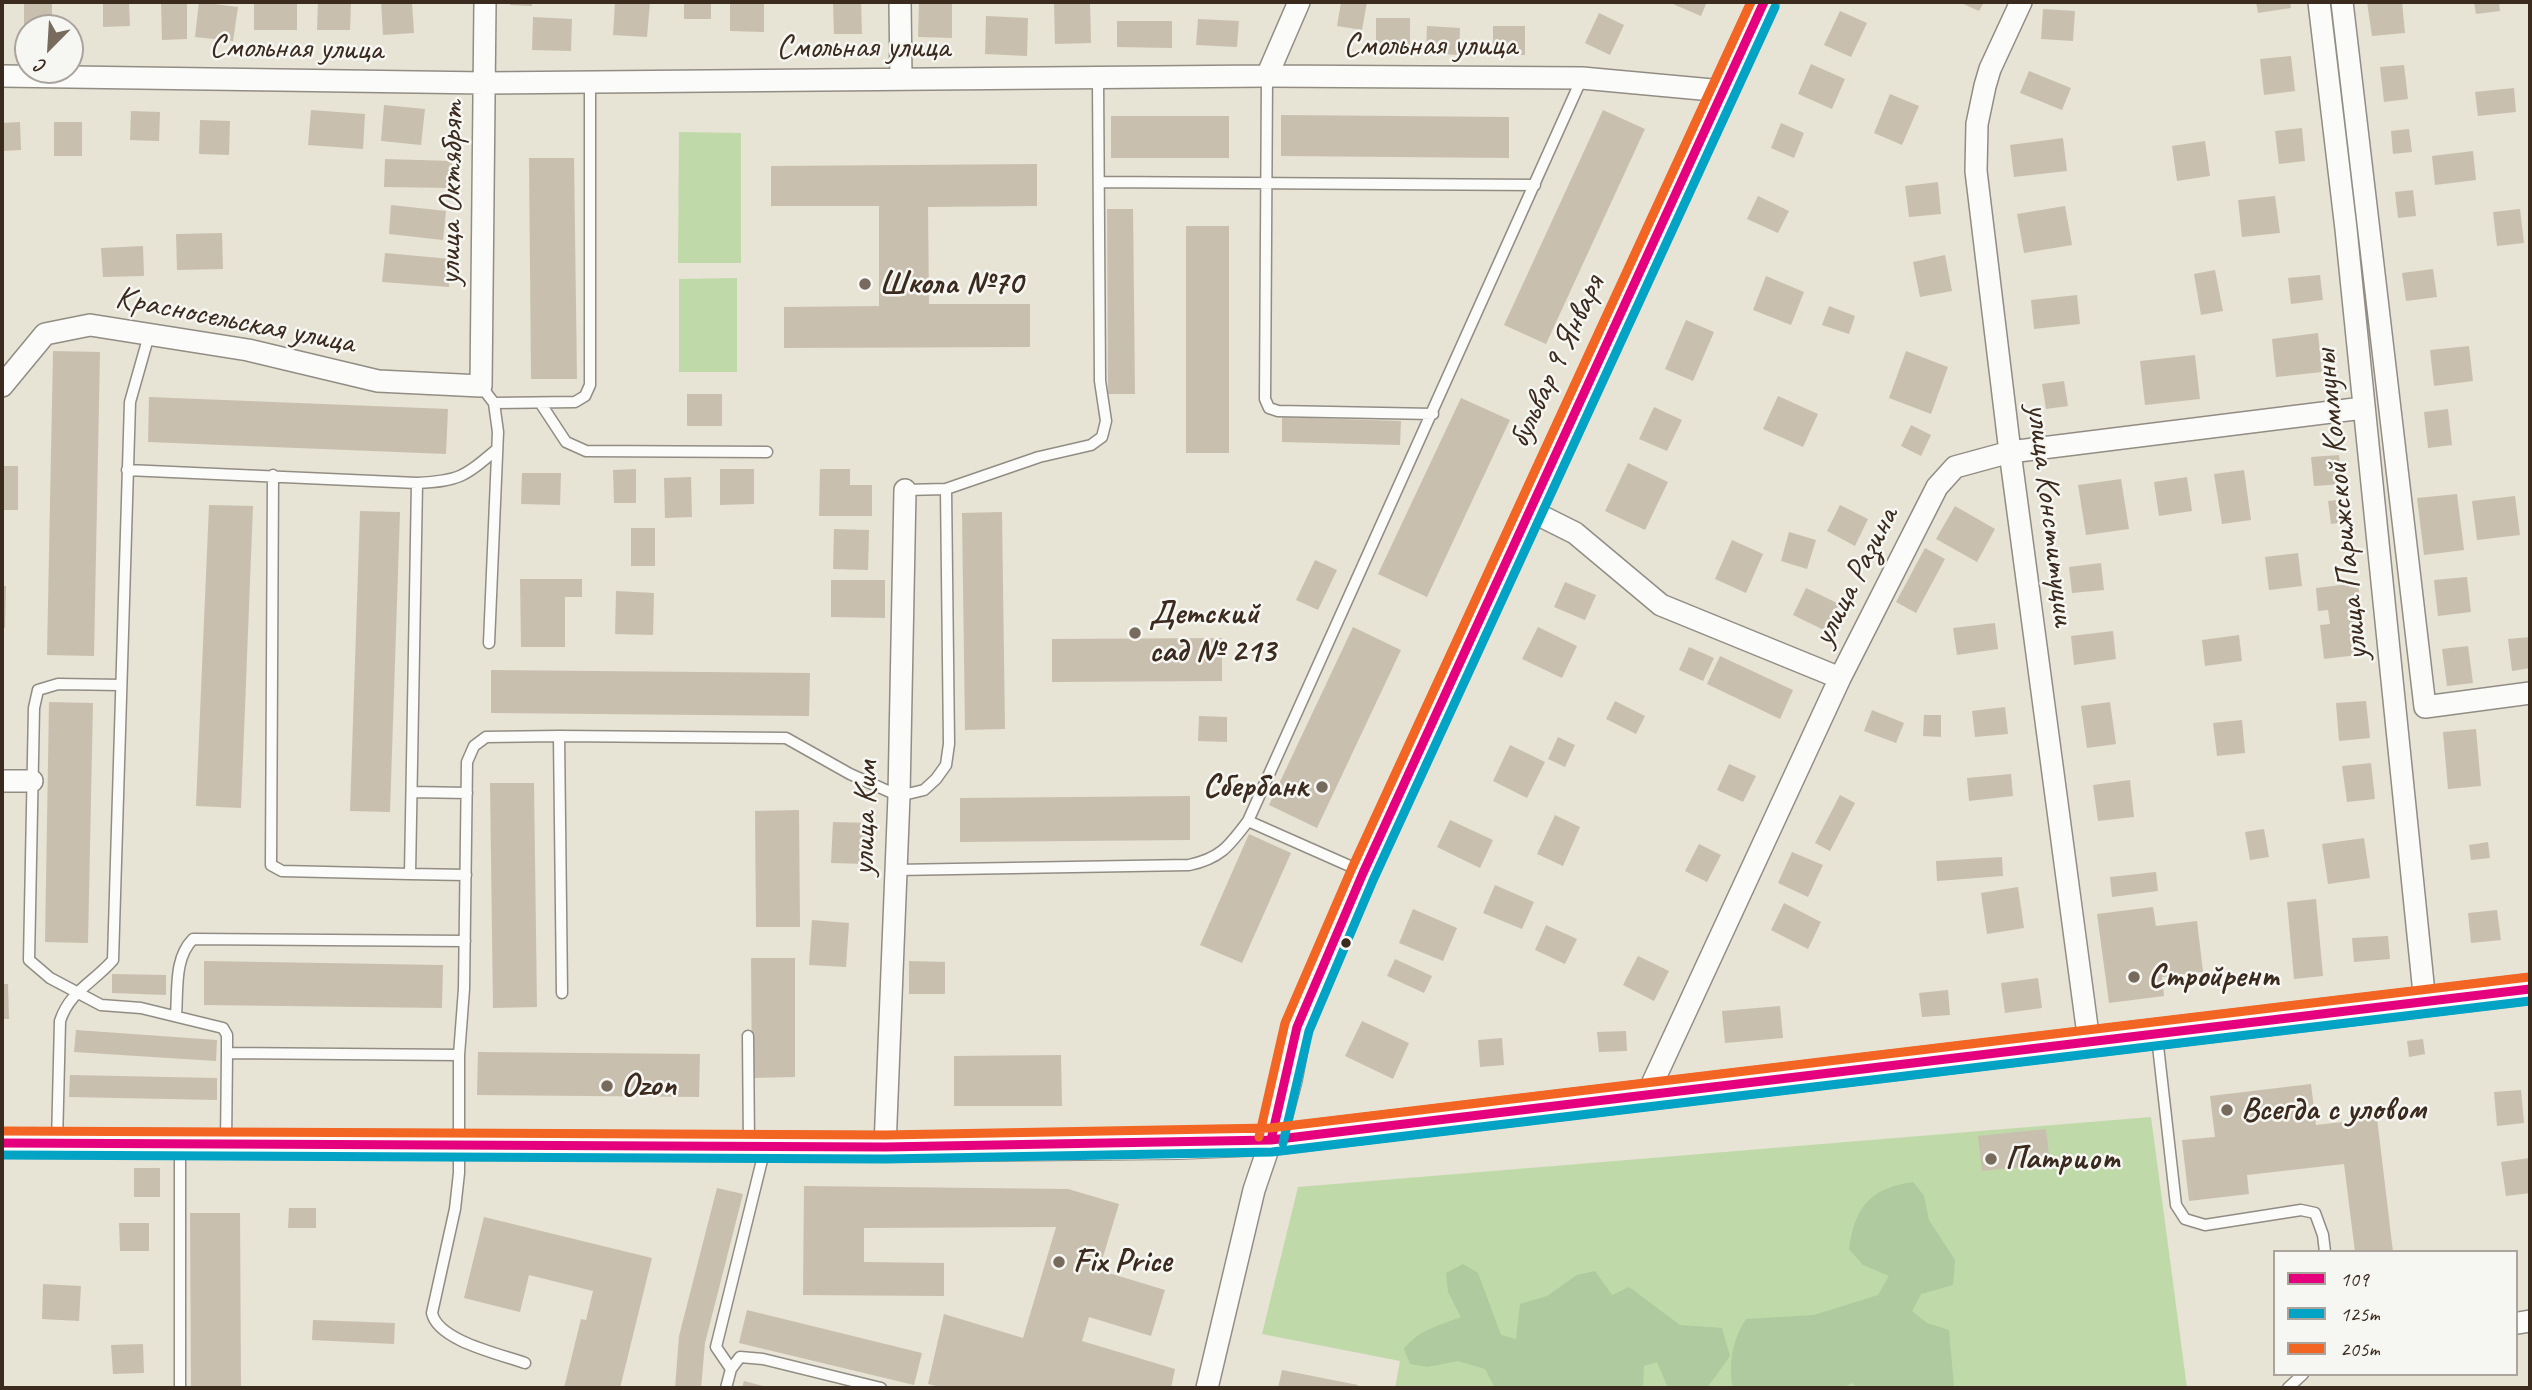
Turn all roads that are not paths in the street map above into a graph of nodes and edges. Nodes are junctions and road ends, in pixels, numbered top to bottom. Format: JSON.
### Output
{"nodes":[{"id":1,"x":485,"y":2,"type":"edge"},
{"id":2,"x":900,"y":2,"type":"edge"},
{"id":3,"x":1299,"y":2,"type":"edge"},
{"id":4,"x":1764,"y":2,"type":"edge"},
{"id":5,"x":2021,"y":2,"type":"edge"},
{"id":6,"x":2319,"y":2,"type":"edge"},
{"id":7,"x":2342,"y":2,"type":"edge"},
{"id":8,"x":2,"y":76,"type":"edge"},
{"id":9,"x":1267,"y":76,"type":"junction"},
{"id":10,"x":1583,"y":78,"type":"junction"},
{"id":11,"x":901,"y":79,"type":"junction"},
{"id":12,"x":1098,"y":80,"type":"junction"},
{"id":13,"x":590,"y":81,"type":"junction"},
{"id":14,"x":485,"y":83,"type":"junction"},
{"id":15,"x":1723,"y":91,"type":"junction"},
{"id":16,"x":1269,"y":181,"type":"junction"},
{"id":17,"x":1100,"y":182,"type":"junction"},
{"id":18,"x":1535,"y":185,"type":"junction"},
{"id":19,"x":149,"y":335,"type":"junction"},
{"id":20,"x":2,"y":386,"type":"edge"},
{"id":21,"x":488,"y":394,"type":"junction"},
{"id":22,"x":541,"y":404,"type":"junction"},
{"id":23,"x":2363,"y":408,"type":"junction"},
{"id":24,"x":1433,"y":414,"type":"junction"},
{"id":25,"x":496,"y":450,"type":"junction"},
{"id":26,"x":767,"y":452,"type":"dead end"},
{"id":27,"x":2010,"y":452,"type":"junction"},
{"id":28,"x":127,"y":470,"type":"junction"},
{"id":29,"x":273,"y":475,"type":"junction"},
{"id":30,"x":416,"y":483,"type":"junction"},
{"id":31,"x":946,"y":489,"type":"junction"},
{"id":32,"x":905,"y":490,"type":"joint"},
{"id":33,"x":1529,"y":510,"type":"junction"},
{"id":34,"x":489,"y":643,"type":"dead end"},
{"id":35,"x":1840,"y":678,"type":"junction"},
{"id":36,"x":121,"y":685,"type":"junction"},
{"id":37,"x":2530,"y":693,"type":"edge"},
{"id":38,"x":559,"y":736,"type":"junction"},
{"id":39,"x":2,"y":781,"type":"edge"},
{"id":40,"x":32,"y":781,"type":"junction"},
{"id":41,"x":412,"y":792,"type":"junction"},
{"id":42,"x":467,"y":793,"type":"junction"},
{"id":43,"x":899,"y":796,"type":"junction"},
{"id":44,"x":1248,"y":821,"type":"junction"},
{"id":45,"x":896,"y":870,"type":"junction"},
{"id":46,"x":1363,"y":873,"type":"junction"},
{"id":47,"x":410,"y":874,"type":"junction"},
{"id":48,"x":466,"y":875,"type":"junction"},
{"id":49,"x":465,"y":941,"type":"junction"},
{"id":50,"x":2530,"y":989,"type":"edge"},
{"id":51,"x":78,"y":991,"type":"junction"},
{"id":52,"x":562,"y":993,"type":"dead end"},
{"id":53,"x":2425,"y":1003,"type":"junction"},
{"id":54,"x":176,"y":1015,"type":"junction"},
{"id":55,"x":2157,"y":1034,"type":"junction"},
{"id":56,"x":748,"y":1037,"type":"dead end"},
{"id":57,"x":2089,"y":1042,"type":"junction"},
{"id":58,"x":226,"y":1054,"type":"junction"},
{"id":59,"x":459,"y":1055,"type":"junction"},
{"id":60,"x":1647,"y":1095,"type":"junction"},
{"id":61,"x":1271,"y":1140,"type":"junction"},
{"id":62,"x":2,"y":1143,"type":"edge"},
{"id":63,"x":57,"y":1143,"type":"junction"},
{"id":64,"x":180,"y":1144,"type":"junction"},
{"id":65,"x":226,"y":1144,"type":"junction"},
{"id":66,"x":460,"y":1145,"type":"junction"},
{"id":67,"x":757,"y":1146,"type":"junction"},
{"id":68,"x":886,"y":1147,"type":"junction"},
{"id":69,"x":2325,"y":1250,"type":"edge"},
{"id":70,"x":525,"y":1363,"type":"dead end"},
{"id":71,"x":731,"y":1369,"type":"junction"},
{"id":72,"x":2301,"y":1376,"type":"edge"},
{"id":73,"x":180,"y":1388,"type":"edge"},
{"id":74,"x":726,"y":1388,"type":"edge"},
{"id":75,"x":881,"y":1388,"type":"edge"},
{"id":76,"x":1207,"y":1388,"type":"edge"},
{"id":77,"x":2288,"y":1388,"type":"edge"}],
"edges":[{"from":1,"to":14,"type":"street","name":"улица Октябрят"},
{"from":2,"to":11,"type":"street"},
{"from":3,"to":9,"type":"street"},
{"from":4,"to":15,"type":"main road","name":"бульвар 9 Января"},
{"from":5,"to":27,"type":"street","name":"улица Конституции"},
{"from":6,"to":23,"type":"street","name":"улица Парижской Коммуны"},
{"from":7,"to":37,"type":"street","name":"улица Парижской Коммуны"},
{"from":8,"to":14,"type":"street","name":"Смольная улица"},
{"from":9,"to":10,"type":"street","name":"Смольная улица"},
{"from":9,"to":12,"type":"street","name":"Смольная улица"},
{"from":9,"to":16,"type":"lane"},
{"from":10,"to":15,"type":"street","name":"Смольная улица"},
{"from":10,"to":18,"type":"lane"},
{"from":11,"to":12,"type":"street","name":"Смольная улица"},
{"from":11,"to":13,"type":"street","name":"Смольная улица"},
{"from":12,"to":17,"type":"lane"},
{"from":13,"to":14,"type":"street","name":"Смольная улица"},
{"from":13,"to":22,"type":"lane"},
{"from":14,"to":21,"type":"street","name":"улица Октябрят"},
{"from":15,"to":33,"type":"main road","name":"бульвар 9 Января"},
{"from":16,"to":17,"type":"lane"},
{"from":16,"to":18,"type":"lane"},
{"from":16,"to":24,"type":"lane"},
{"from":17,"to":31,"type":"lane"},
{"from":18,"to":24,"type":"lane"},
{"from":19,"to":20,"type":"street","name":"Красносельская улица"},
{"from":19,"to":21,"type":"street","name":"Красносельская улица"},
{"from":19,"to":28,"type":"lane"},
{"from":21,"to":22,"type":"lane"},
{"from":21,"to":25,"type":"lane"},
{"from":22,"to":26,"type":"lane"},
{"from":23,"to":27,"type":"street","name":"улица Разина"},
{"from":23,"to":53,"type":"street","name":"улица Парижской Коммуны"},
{"from":24,"to":44,"type":"lane"},
{"from":25,"to":30,"type":"lane"},
{"from":25,"to":34,"type":"lane"},
{"from":27,"to":35,"type":"street","name":"улица Разина"},
{"from":27,"to":57,"type":"street","name":"улица Конституции"},
{"from":28,"to":29,"type":"lane"},
{"from":28,"to":36,"type":"lane"},
{"from":29,"to":30,"type":"lane"},
{"from":29,"to":47,"type":"lane"},
{"from":30,"to":41,"type":"lane"},
{"from":31,"to":32,"type":"lane"},
{"from":31,"to":43,"type":"lane"},
{"from":32,"to":43,"type":"street","name":"улица Ким"},
{"from":33,"to":35,"type":"street"},
{"from":33,"to":46,"type":"main road","name":"бульвар 9 Января"},
{"from":35,"to":60,"type":"street","name":"улица Разина"},
{"from":36,"to":40,"type":"lane"},
{"from":36,"to":51,"type":"lane"},
{"from":38,"to":42,"type":"lane"},
{"from":38,"to":43,"type":"lane"},
{"from":38,"to":52,"type":"lane"},
{"from":39,"to":40,"type":"street"},
{"from":40,"to":51,"type":"lane"},
{"from":41,"to":42,"type":"lane"},
{"from":41,"to":47,"type":"lane"},
{"from":42,"to":48,"type":"lane"},
{"from":43,"to":45,"type":"street","name":"улица Ким"},
{"from":44,"to":45,"type":"lane"},
{"from":44,"to":46,"type":"lane"},
{"from":45,"to":68,"type":"street","name":"улица Ким"},
{"from":46,"to":61,"type":"main road","name":"бульвар 9 Января"},
{"from":47,"to":48,"type":"lane"},
{"from":48,"to":49,"type":"lane"},
{"from":49,"to":54,"type":"lane"},
{"from":49,"to":59,"type":"lane"},
{"from":50,"to":53,"type":"main road"},
{"from":51,"to":54,"type":"lane"},
{"from":51,"to":63,"type":"lane"},
{"from":53,"to":55,"type":"main road"},
{"from":54,"to":58,"type":"lane"},
{"from":55,"to":57,"type":"main road"},
{"from":55,"to":69,"type":"lane"},
{"from":56,"to":67,"type":"lane"},
{"from":57,"to":60,"type":"main road"},
{"from":58,"to":59,"type":"lane"},
{"from":58,"to":65,"type":"lane"},
{"from":59,"to":66,"type":"lane"},
{"from":60,"to":61,"type":"main road"},
{"from":61,"to":68,"type":"main road"},
{"from":61,"to":76,"type":"street","name":"бульвар 9 Января"},
{"from":62,"to":63,"type":"main road"},
{"from":63,"to":64,"type":"main road"},
{"from":64,"to":65,"type":"main road"},
{"from":64,"to":73,"type":"lane"},
{"from":65,"to":66,"type":"main road"},
{"from":66,"to":67,"type":"main road"},
{"from":66,"to":70,"type":"lane"},
{"from":67,"to":68,"type":"main road"},
{"from":67,"to":71,"type":"lane"},
{"from":71,"to":74,"type":"lane"},
{"from":71,"to":75,"type":"lane"},
{"from":72,"to":77,"type":"lane"}]}
